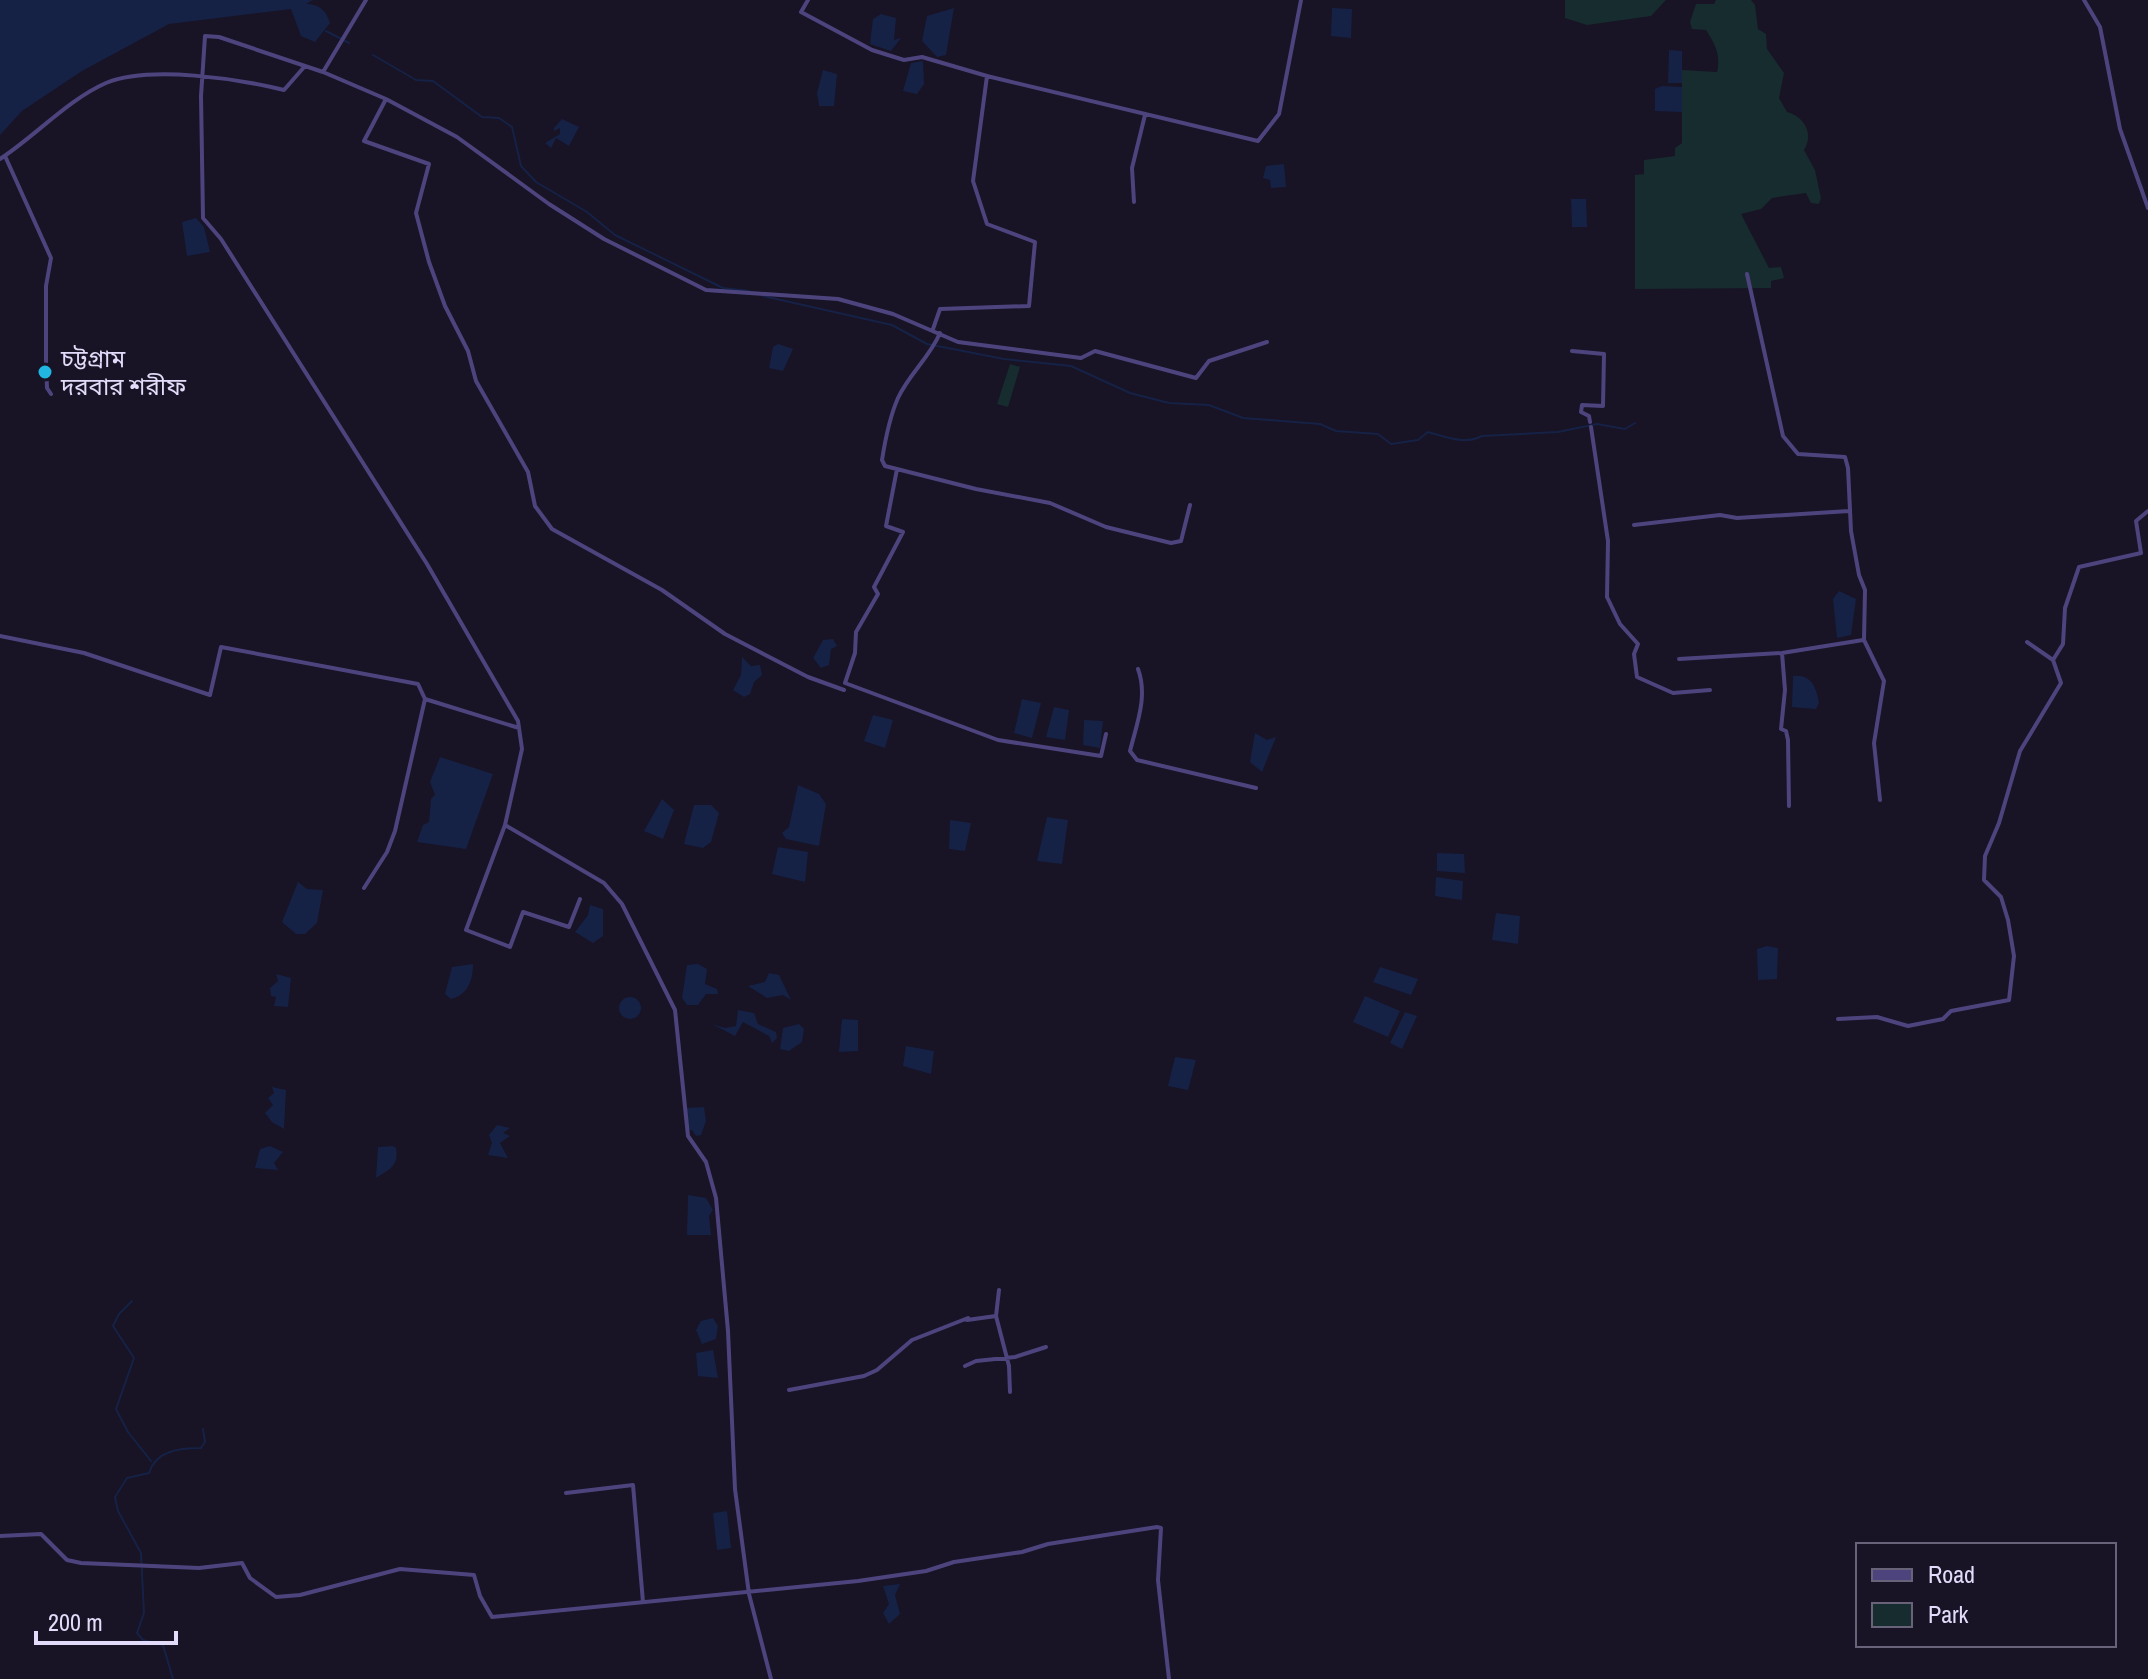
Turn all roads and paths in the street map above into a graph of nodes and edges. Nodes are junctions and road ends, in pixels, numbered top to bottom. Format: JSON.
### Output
{"nodes":[{"id":1,"x":366,"y":0,"type":"edge"},
{"id":2,"x":808,"y":0,"type":"edge"},
{"id":3,"x":1301,"y":0,"type":"edge"},
{"id":4,"x":2084,"y":0,"type":"edge"},
{"id":5,"x":305,"y":66,"type":"junction"},
{"id":6,"x":323,"y":72,"type":"junction"},
{"id":7,"x":987,"y":76,"type":"junction"},
{"id":8,"x":203,"y":77,"type":"junction"},
{"id":9,"x":386,"y":99,"type":"junction"},
{"id":10,"x":1145,"y":115,"type":"junction"},
{"id":11,"x":3,"y":158,"type":"edge"},
{"id":12,"x":1134,"y":202,"type":"dead end"},
{"id":13,"x":2148,"y":208,"type":"edge"},
{"id":14,"x":1747,"y":274,"type":"dead end"},
{"id":15,"x":933,"y":329,"type":"junction"},
{"id":16,"x":940,"y":333,"type":"junction"},
{"id":17,"x":1267,"y":342,"type":"dead end"},
{"id":18,"x":1572,"y":351,"type":"dead end"},
{"id":19,"x":51,"y":394,"type":"dead end"},
{"id":20,"x":897,"y":469,"type":"junction"},
{"id":21,"x":1190,"y":505,"type":"dead end"},
{"id":22,"x":1849,"y":511,"type":"junction"},
{"id":23,"x":2148,"y":511,"type":"edge"},
{"id":24,"x":1634,"y":525,"type":"dead end"},
{"id":25,"x":0,"y":636,"type":"edge"},
{"id":26,"x":1864,"y":640,"type":"junction"},
{"id":27,"x":2027,"y":642,"type":"dead end"},
{"id":28,"x":1782,"y":653,"type":"junction"},
{"id":29,"x":1679,"y":659,"type":"dead end"},
{"id":30,"x":2053,"y":660,"type":"junction"},
{"id":31,"x":1138,"y":669,"type":"dead end"},
{"id":32,"x":844,"y":690,"type":"dead end"},
{"id":33,"x":1710,"y":690,"type":"dead end"},
{"id":34,"x":425,"y":699,"type":"junction"},
{"id":35,"x":519,"y":728,"type":"junction"},
{"id":36,"x":1106,"y":734,"type":"dead end"},
{"id":37,"x":1256,"y":788,"type":"dead end"},
{"id":38,"x":1880,"y":800,"type":"dead end"},
{"id":39,"x":1789,"y":806,"type":"dead end"},
{"id":40,"x":505,"y":825,"type":"junction"},
{"id":41,"x":364,"y":888,"type":"dead end"},
{"id":42,"x":580,"y":899,"type":"dead end"},
{"id":43,"x":1838,"y":1019,"type":"dead end"},
{"id":44,"x":999,"y":1290,"type":"dead end"},
{"id":45,"x":996,"y":1316,"type":"junction"},
{"id":46,"x":1046,"y":1347,"type":"dead end"},
{"id":47,"x":1005,"y":1356,"type":"junction"},
{"id":48,"x":965,"y":1366,"type":"dead end"},
{"id":49,"x":789,"y":1390,"type":"dead end"},
{"id":50,"x":1010,"y":1392,"type":"dead end"},
{"id":51,"x":566,"y":1493,"type":"dead end"},
{"id":52,"x":0,"y":1536,"type":"edge"},
{"id":53,"x":749,"y":1594,"type":"junction"},
{"id":54,"x":643,"y":1602,"type":"junction"},
{"id":55,"x":771,"y":1679,"type":"edge"},
{"id":56,"x":1169,"y":1679,"type":"edge"}],
"edges":[{"from":1,"to":6,"type":"street"},
{"from":2,"to":7,"type":"street"},
{"from":3,"to":10,"type":"street"},
{"from":4,"to":13,"type":"street"},
{"from":5,"to":6,"type":"street"},
{"from":5,"to":8,"type":"street"},
{"from":5,"to":8,"type":"street"},
{"from":6,"to":9,"type":"street"},
{"from":7,"to":10,"type":"street"},
{"from":7,"to":15,"type":"street"},
{"from":8,"to":11,"type":"street"},
{"from":8,"to":35,"type":"street"},
{"from":9,"to":15,"type":"street"},
{"from":9,"to":32,"type":"street"},
{"from":10,"to":12,"type":"street"},
{"from":11,"to":19,"type":"street"},
{"from":14,"to":22,"type":"street"},
{"from":15,"to":16,"type":"street"},
{"from":16,"to":17,"type":"street"},
{"from":16,"to":20,"type":"street"},
{"from":18,"to":33,"type":"street"},
{"from":20,"to":21,"type":"street"},
{"from":20,"to":36,"type":"street"},
{"from":22,"to":24,"type":"street"},
{"from":22,"to":26,"type":"street"},
{"from":23,"to":30,"type":"street"},
{"from":25,"to":34,"type":"street"},
{"from":26,"to":28,"type":"street"},
{"from":26,"to":38,"type":"street"},
{"from":27,"to":30,"type":"street"},
{"from":28,"to":29,"type":"street"},
{"from":28,"to":39,"type":"street"},
{"from":30,"to":43,"type":"street"},
{"from":31,"to":37,"type":"street"},
{"from":34,"to":35,"type":"street"},
{"from":34,"to":41,"type":"street"},
{"from":35,"to":40,"type":"street"},
{"from":40,"to":42,"type":"street"},
{"from":40,"to":53,"type":"street"},
{"from":44,"to":45,"type":"street"},
{"from":45,"to":47,"type":"street"},
{"from":45,"to":49,"type":"street"},
{"from":46,"to":47,"type":"street"},
{"from":47,"to":48,"type":"street"},
{"from":47,"to":50,"type":"street"},
{"from":51,"to":54,"type":"street"},
{"from":52,"to":54,"type":"street"},
{"from":53,"to":54,"type":"street"},
{"from":53,"to":55,"type":"street"},
{"from":53,"to":56,"type":"street"}]}
